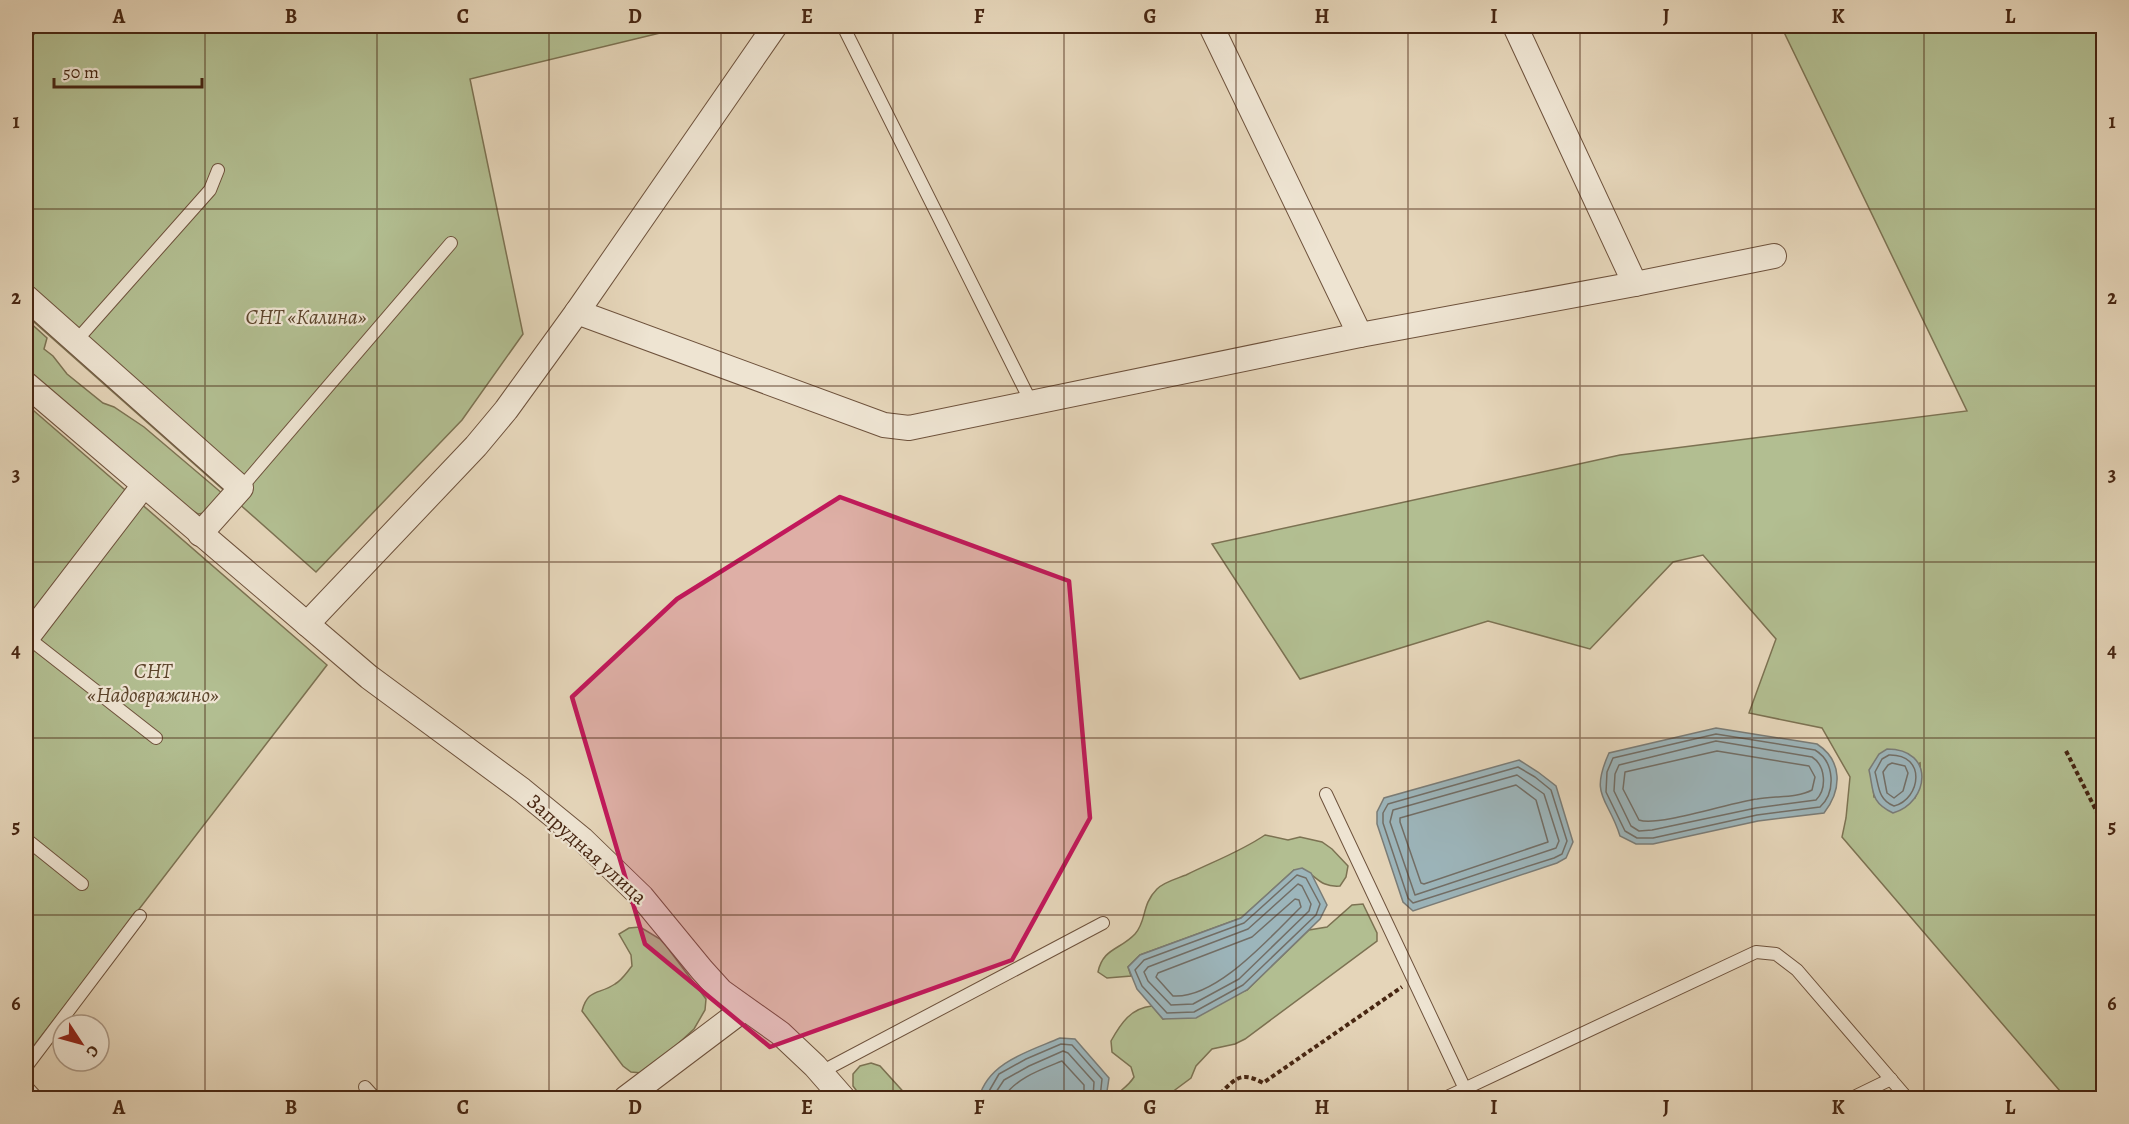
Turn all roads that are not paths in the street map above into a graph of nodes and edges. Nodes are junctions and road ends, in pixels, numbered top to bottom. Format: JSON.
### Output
{"nodes":[{"id":1,"x":33,"y":26,"type":"edge"},
{"id":2,"x":775,"y":26,"type":"edge"},
{"id":3,"x":843,"y":26,"type":"edge"},
{"id":4,"x":1211,"y":26,"type":"edge"},
{"id":5,"x":1515,"y":26,"type":"edge"},
{"id":6,"x":26,"y":34,"type":"edge"},
{"id":7,"x":218,"y":170,"type":"dead end"},
{"id":8,"x":451,"y":243,"type":"dead end"},
{"id":9,"x":1774,"y":256,"type":"dead end"},
{"id":10,"x":1635,"y":284,"type":"junction"},
{"id":11,"x":26,"y":297,"type":"edge"},
{"id":12,"x":577,"y":312,"type":"junction"},
{"id":13,"x":1360,"y":335,"type":"junction"},
{"id":14,"x":76,"y":342,"type":"junction"},
{"id":15,"x":26,"y":384,"type":"edge"},
{"id":16,"x":1031,"y":402,"type":"junction"},
{"id":17,"x":144,"y":486,"type":"junction"},
{"id":18,"x":241,"y":488,"type":"junction"},
{"id":19,"x":200,"y":534,"type":"junction"},
{"id":20,"x":307,"y":624,"type":"junction"},
{"id":21,"x":26,"y":638,"type":"edge"},
{"id":22,"x":156,"y":738,"type":"dead end"},
{"id":23,"x":1326,"y":794,"type":"dead end"},
{"id":24,"x":26,"y":839,"type":"edge"},
{"id":25,"x":82,"y":884,"type":"dead end"},
{"id":26,"x":140,"y":916,"type":"dead end"},
{"id":27,"x":1103,"y":923,"type":"dead end"},
{"id":28,"x":744,"y":1009,"type":"junction"},
{"id":29,"x":26,"y":1066,"type":"edge"},
{"id":30,"x":821,"y":1072,"type":"junction"},
{"id":31,"x":1891,"y":1079,"type":"junction"},
{"id":32,"x":26,"y":1086,"type":"edge"},
{"id":33,"x":365,"y":1087,"type":"dead end"},
{"id":34,"x":1466,"y":1089,"type":"junction"},
{"id":35,"x":37,"y":1098,"type":"edge"},
{"id":36,"x":375,"y":1098,"type":"edge"},
{"id":37,"x":626,"y":1098,"type":"edge"},
{"id":38,"x":843,"y":1098,"type":"edge"},
{"id":39,"x":1445,"y":1098,"type":"edge"},
{"id":40,"x":1852,"y":1098,"type":"edge"},
{"id":41,"x":1907,"y":1098,"type":"edge"}],
"edges":[{"from":1,"to":6,"type":"lane"},
{"from":2,"to":12,"type":"street"},
{"from":3,"to":16,"type":"lane"},
{"from":4,"to":13,"type":"street"},
{"from":5,"to":10,"type":"street"},
{"from":7,"to":14,"type":"lane"},
{"from":8,"to":18,"type":"lane"},
{"from":9,"to":10,"type":"street"},
{"from":10,"to":13,"type":"street"},
{"from":11,"to":14,"type":"street"},
{"from":12,"to":16,"type":"street"},
{"from":12,"to":20,"type":"street"},
{"from":13,"to":16,"type":"street"},
{"from":14,"to":18,"type":"street"},
{"from":15,"to":17,"type":"street","name":"Запрудная улица"},
{"from":17,"to":19,"type":"street","name":"Запрудная улица"},
{"from":17,"to":21,"type":"street"},
{"from":18,"to":19,"type":"street"},
{"from":19,"to":20,"type":"street","name":"Запрудная улица"},
{"from":20,"to":28,"type":"street","name":"Запрудная улица"},
{"from":21,"to":22,"type":"lane"},
{"from":23,"to":34,"type":"lane"},
{"from":24,"to":25,"type":"lane"},
{"from":26,"to":29,"type":"lane"},
{"from":27,"to":30,"type":"lane"},
{"from":28,"to":30,"type":"street","name":"Запрудная улица"},
{"from":28,"to":37,"type":"street"},
{"from":30,"to":38,"type":"street","name":"Запрудная улица"},
{"from":31,"to":34,"type":"lane"},
{"from":31,"to":40,"type":"lane"},
{"from":31,"to":41,"type":"lane"},
{"from":32,"to":35,"type":"lane"},
{"from":33,"to":36,"type":"lane"},
{"from":34,"to":39,"type":"lane"}]}
